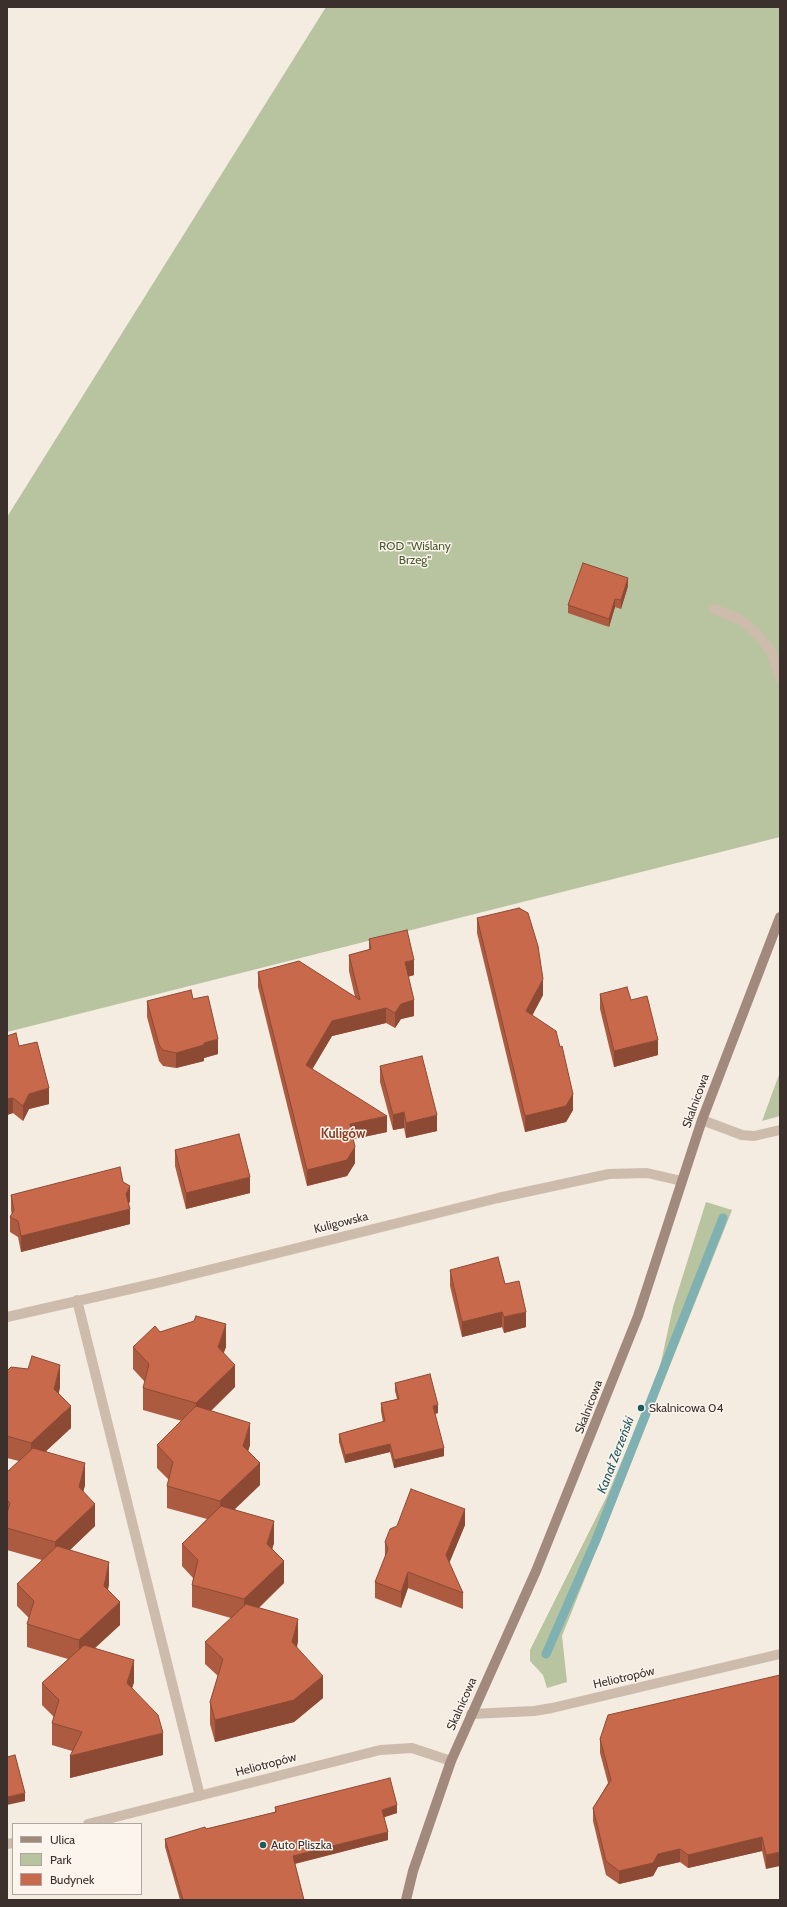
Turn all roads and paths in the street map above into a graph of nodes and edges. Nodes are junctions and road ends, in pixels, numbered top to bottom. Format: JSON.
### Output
{"nodes":[{"id":1,"x":714,"y":609,"type":"dead end"},
{"id":2,"x":780,"y":678,"type":"edge"},
{"id":3,"x":780,"y":916,"type":"edge"},
{"id":4,"x":702,"y":1120,"type":"junction"},
{"id":5,"x":780,"y":1130,"type":"edge"},
{"id":6,"x":682,"y":1181,"type":"junction"},
{"id":7,"x":77,"y":1300,"type":"junction"},
{"id":8,"x":7,"y":1317,"type":"edge"},
{"id":9,"x":780,"y":1654,"type":"edge"},
{"id":10,"x":471,"y":1714,"type":"junction"},
{"id":11,"x":451,"y":1761,"type":"junction"},
{"id":12,"x":200,"y":1796,"type":"junction"},
{"id":13,"x":92,"y":1823,"type":"edge"},
{"id":14,"x":406,"y":1900,"type":"edge"}],
"edges":[{"from":1,"to":2,"type":"street"},
{"from":3,"to":4,"type":"street","name":"Skalnicowa"},
{"from":4,"to":5,"type":"street"},
{"from":4,"to":6,"type":"street","name":"Skalnicowa"},
{"from":6,"to":7,"type":"street","name":"Kuligowska"},
{"from":6,"to":10,"type":"street","name":"Skalnicowa"},
{"from":7,"to":8,"type":"street","name":"Kuligowska"},
{"from":7,"to":12,"type":"street"},
{"from":9,"to":10,"type":"street","name":"Heliotropów"},
{"from":10,"to":11,"type":"street","name":"Skalnicowa"},
{"from":11,"to":12,"type":"street","name":"Heliotropów"},
{"from":11,"to":14,"type":"street","name":"Skalnicowa"},
{"from":12,"to":13,"type":"street","name":"Heliotropów"}]}
